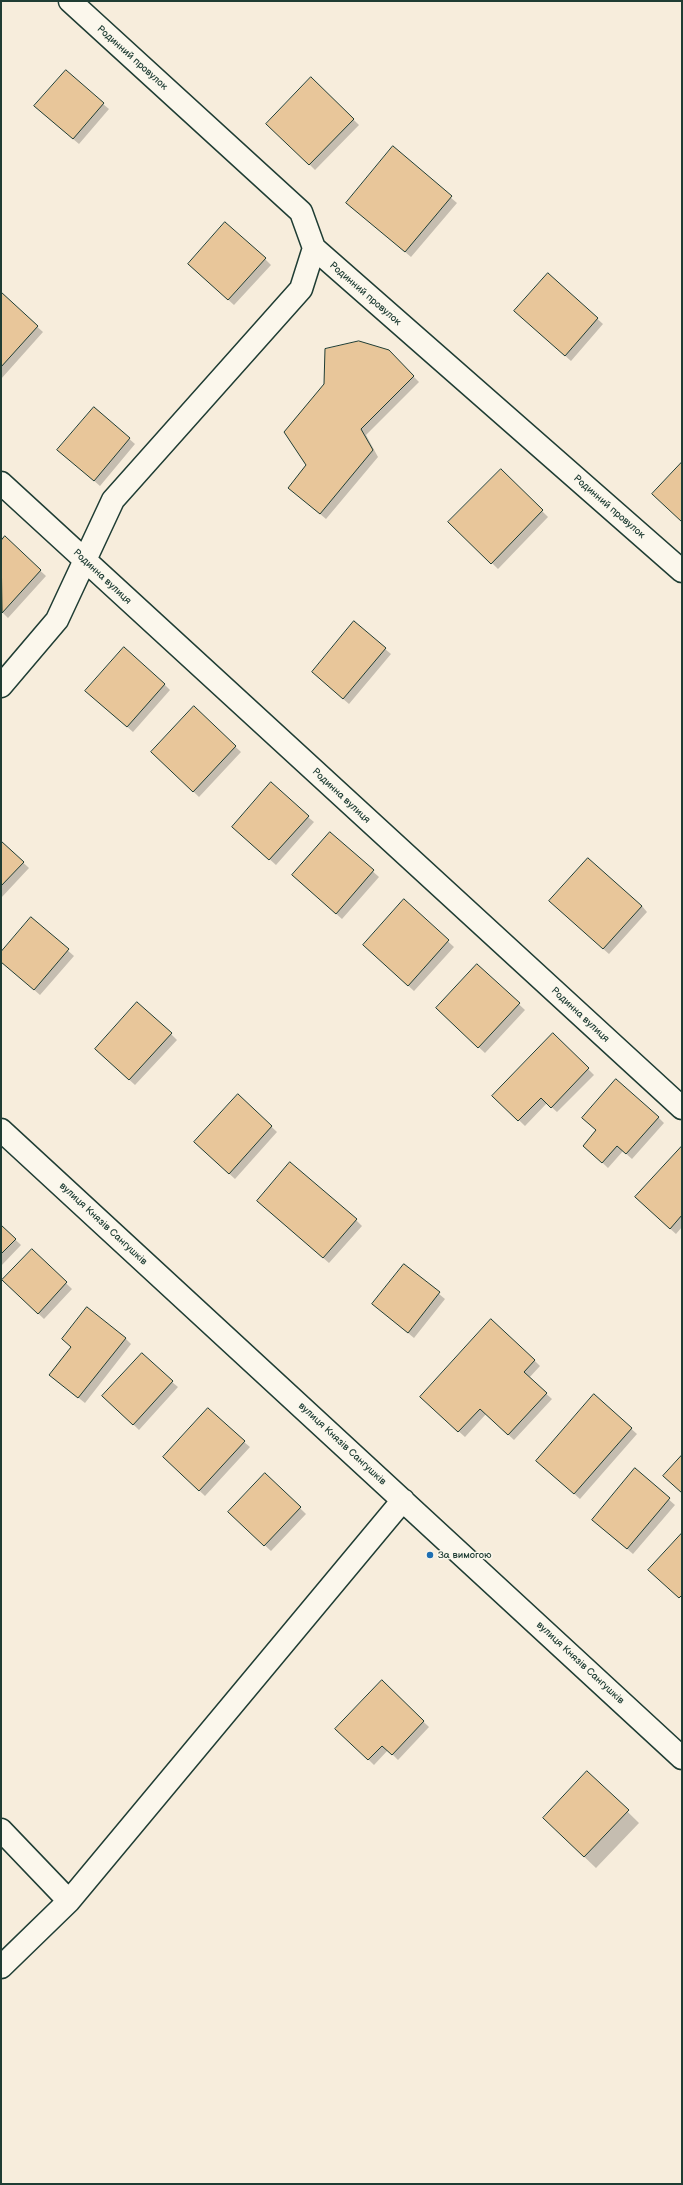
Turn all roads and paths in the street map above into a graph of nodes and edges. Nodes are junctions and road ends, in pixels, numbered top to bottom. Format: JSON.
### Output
{"nodes":[{"id":1,"x":70,"y":1,"type":"edge"},
{"id":2,"x":314,"y":248,"type":"junction"},
{"id":3,"x":1,"y":483,"type":"edge"},
{"id":4,"x":84,"y":560,"type":"junction"},
{"id":5,"x":682,"y":571,"type":"edge"},
{"id":6,"x":1,"y":686,"type":"edge"},
{"id":7,"x":682,"y":1108,"type":"edge"},
{"id":8,"x":1,"y":1130,"type":"edge"},
{"id":9,"x":403,"y":1500,"type":"junction"},
{"id":10,"x":682,"y":1758,"type":"edge"},
{"id":11,"x":1,"y":1830,"type":"edge"},
{"id":12,"x":69,"y":1901,"type":"junction"},
{"id":13,"x":1,"y":1967,"type":"edge"}],
"edges":[{"from":1,"to":2,"type":"street","name":"Родинний провулок"},
{"from":2,"to":4,"type":"street"},
{"from":2,"to":5,"type":"street","name":"Родинний провулок"},
{"from":3,"to":4,"type":"street","name":"Родинна вулиця"},
{"from":4,"to":6,"type":"street"},
{"from":4,"to":7,"type":"street","name":"Родинна вулиця"},
{"from":8,"to":9,"type":"street","name":"вулиця Князів Сангушків"},
{"from":9,"to":10,"type":"street","name":"вулиця Князів Сангушків"},
{"from":9,"to":12,"type":"street"},
{"from":11,"to":12,"type":"street"},
{"from":12,"to":13,"type":"street"}]}
